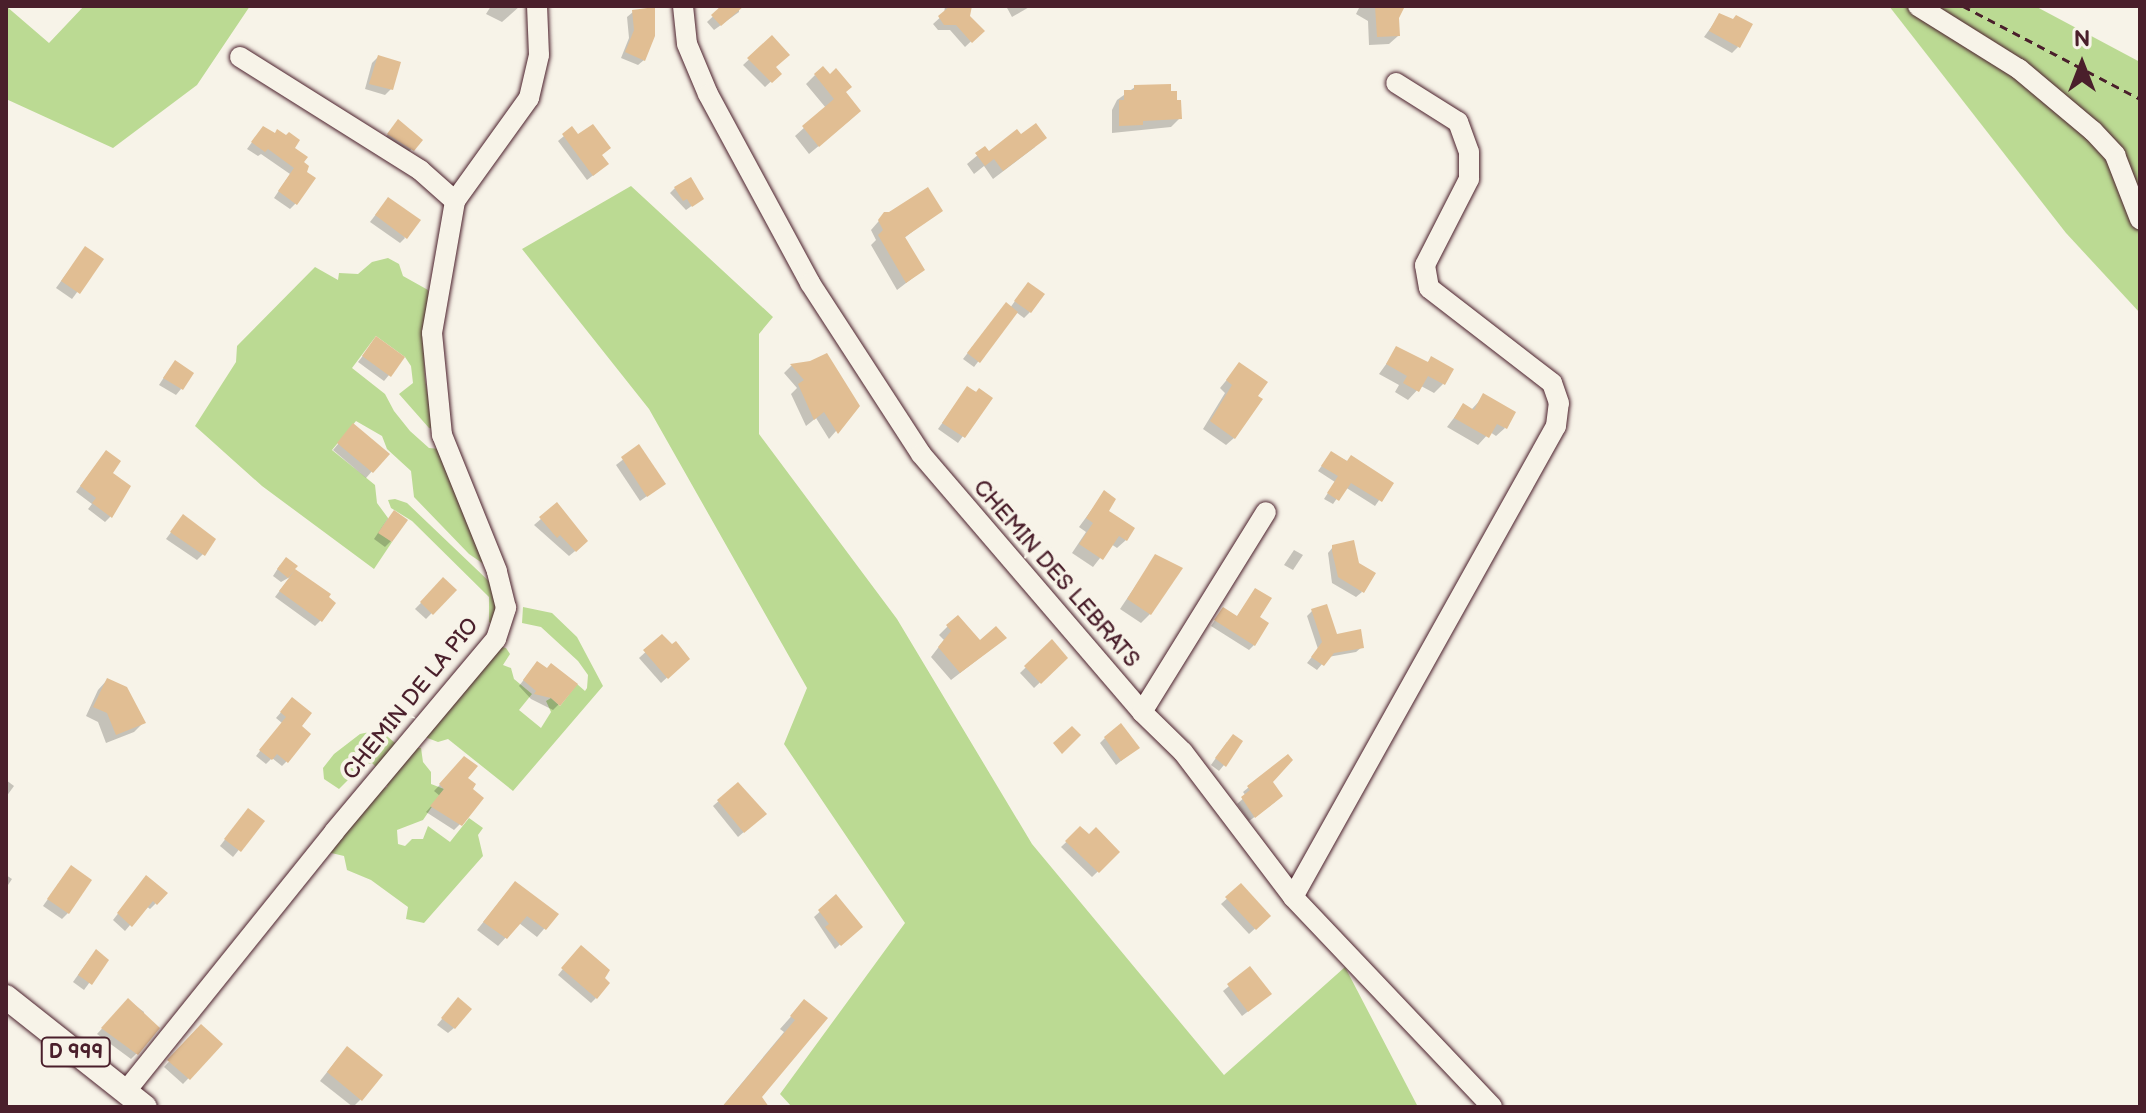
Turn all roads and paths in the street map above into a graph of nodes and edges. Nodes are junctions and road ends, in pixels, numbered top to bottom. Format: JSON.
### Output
{"nodes":[{"id":1,"x":537,"y":6,"type":"edge"},
{"id":2,"x":683,"y":6,"type":"edge"},
{"id":3,"x":1918,"y":6,"type":"edge"},
{"id":4,"x":1963,"y":6,"type":"edge"},
{"id":5,"x":240,"y":57,"type":"dead end"},
{"id":6,"x":1396,"y":83,"type":"dead end"},
{"id":7,"x":2140,"y":99,"type":"edge"},
{"id":8,"x":455,"y":201,"type":"junction"},
{"id":9,"x":2140,"y":219,"type":"edge"},
{"id":10,"x":1266,"y":512,"type":"dead end"},
{"id":11,"x":1142,"y":712,"type":"junction"},
{"id":12,"x":1293,"y":897,"type":"junction"},
{"id":13,"x":6,"y":997,"type":"edge"},
{"id":14,"x":126,"y":1091,"type":"junction"},
{"id":15,"x":145,"y":1107,"type":"edge"},
{"id":16,"x":1492,"y":1107,"type":"edge"}],
"edges":[{"from":1,"to":8,"type":"street","name":"CHEMIN DE LA PIO"},
{"from":2,"to":11,"type":"street","name":"CHEMIN DES LEBRATS"},
{"from":3,"to":9,"type":"street"},
{"from":4,"to":7,"type":"path"},
{"from":5,"to":8,"type":"street"},
{"from":6,"to":12,"type":"street"},
{"from":8,"to":14,"type":"street","name":"CHEMIN DE LA PIO"},
{"from":10,"to":11,"type":"street"},
{"from":11,"to":12,"type":"street","name":"CHEMIN DES LEBRATS"},
{"from":12,"to":16,"type":"street","name":"CHEMIN DES LEBRATS"},
{"from":13,"to":14,"type":"main road","number":"D 999"},
{"from":14,"to":15,"type":"main road","number":"D 999"}]}
